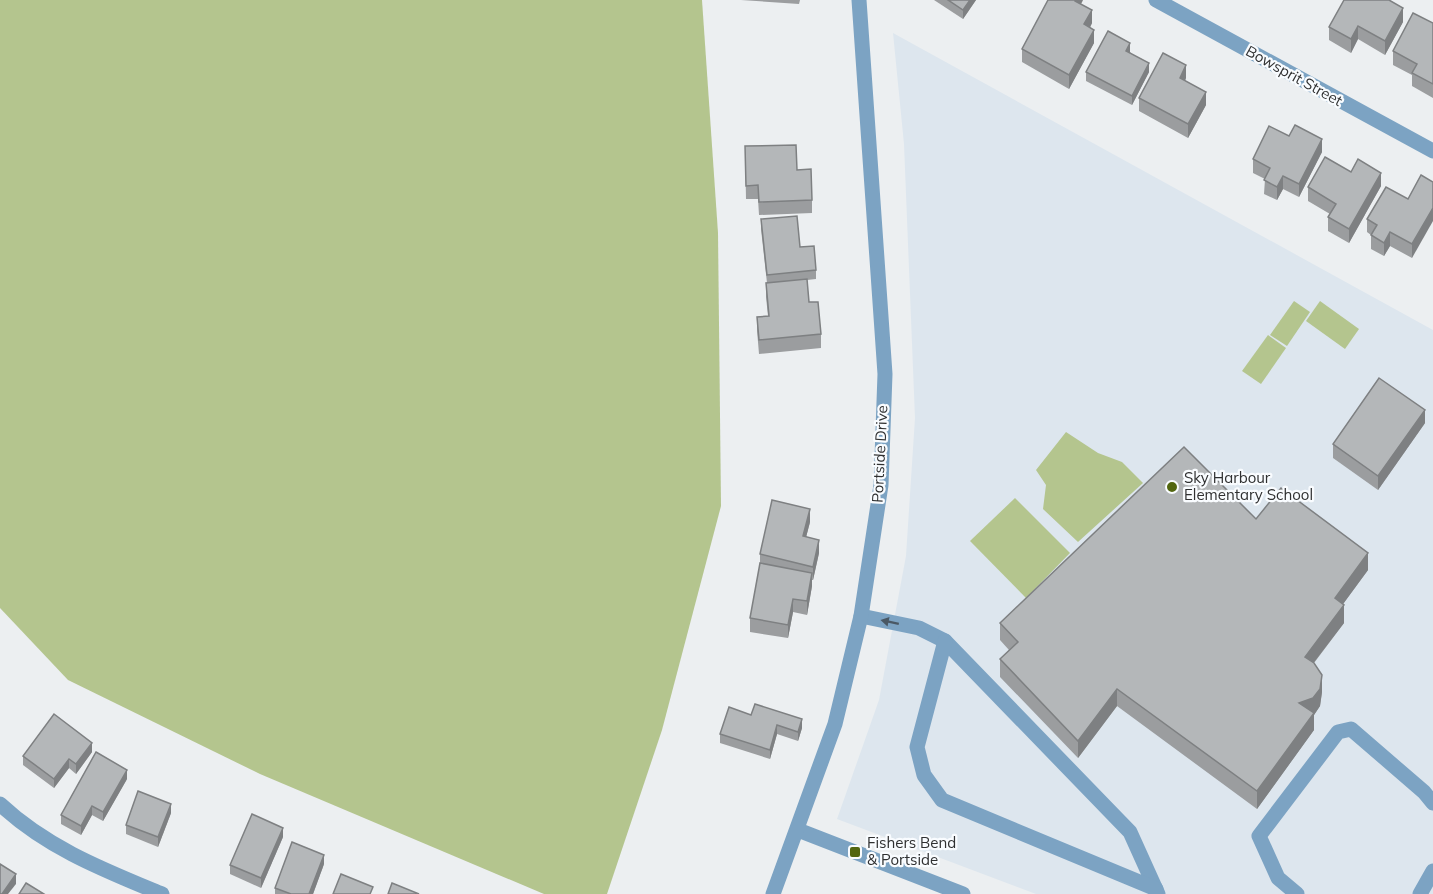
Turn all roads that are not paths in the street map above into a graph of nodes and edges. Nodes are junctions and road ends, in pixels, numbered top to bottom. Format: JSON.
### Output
{"nodes":[{"id":1,"x":859,"y":0,"type":"edge"},
{"id":2,"x":1156,"y":0,"type":"edge"},
{"id":3,"x":1433,"y":151,"type":"edge"},
{"id":4,"x":861,"y":616,"type":"junction"},
{"id":5,"x":945,"y":641,"type":"junction"},
{"id":6,"x":1433,"y":803,"type":"edge"},
{"id":7,"x":0,"y":804,"type":"edge"},
{"id":8,"x":798,"y":830,"type":"junction"},
{"id":9,"x":1433,"y":871,"type":"edge"},
{"id":10,"x":1157,"y":891,"type":"edge"},
{"id":11,"x":162,"y":894,"type":"edge"},
{"id":12,"x":773,"y":894,"type":"edge"},
{"id":13,"x":963,"y":894,"type":"edge"},
{"id":14,"x":1297,"y":894,"type":"edge"},
{"id":15,"x":1420,"y":894,"type":"edge"}],
"edges":[{"from":1,"to":4,"type":"street","name":"Portside Drive"},
{"from":2,"to":3,"type":"street","name":"Bowsprit Street"},
{"from":5,"to":4,"type":"street","one_way":true},
{"from":4,"to":8,"type":"street","name":"Portside Drive"},
{"from":5,"to":10,"type":"street"},
{"from":5,"to":10,"type":"street"},
{"from":6,"to":14,"type":"street"},
{"from":7,"to":11,"type":"street"},
{"from":8,"to":12,"type":"street","name":"Portside Drive"},
{"from":8,"to":13,"type":"street"},
{"from":9,"to":15,"type":"street"}]}
